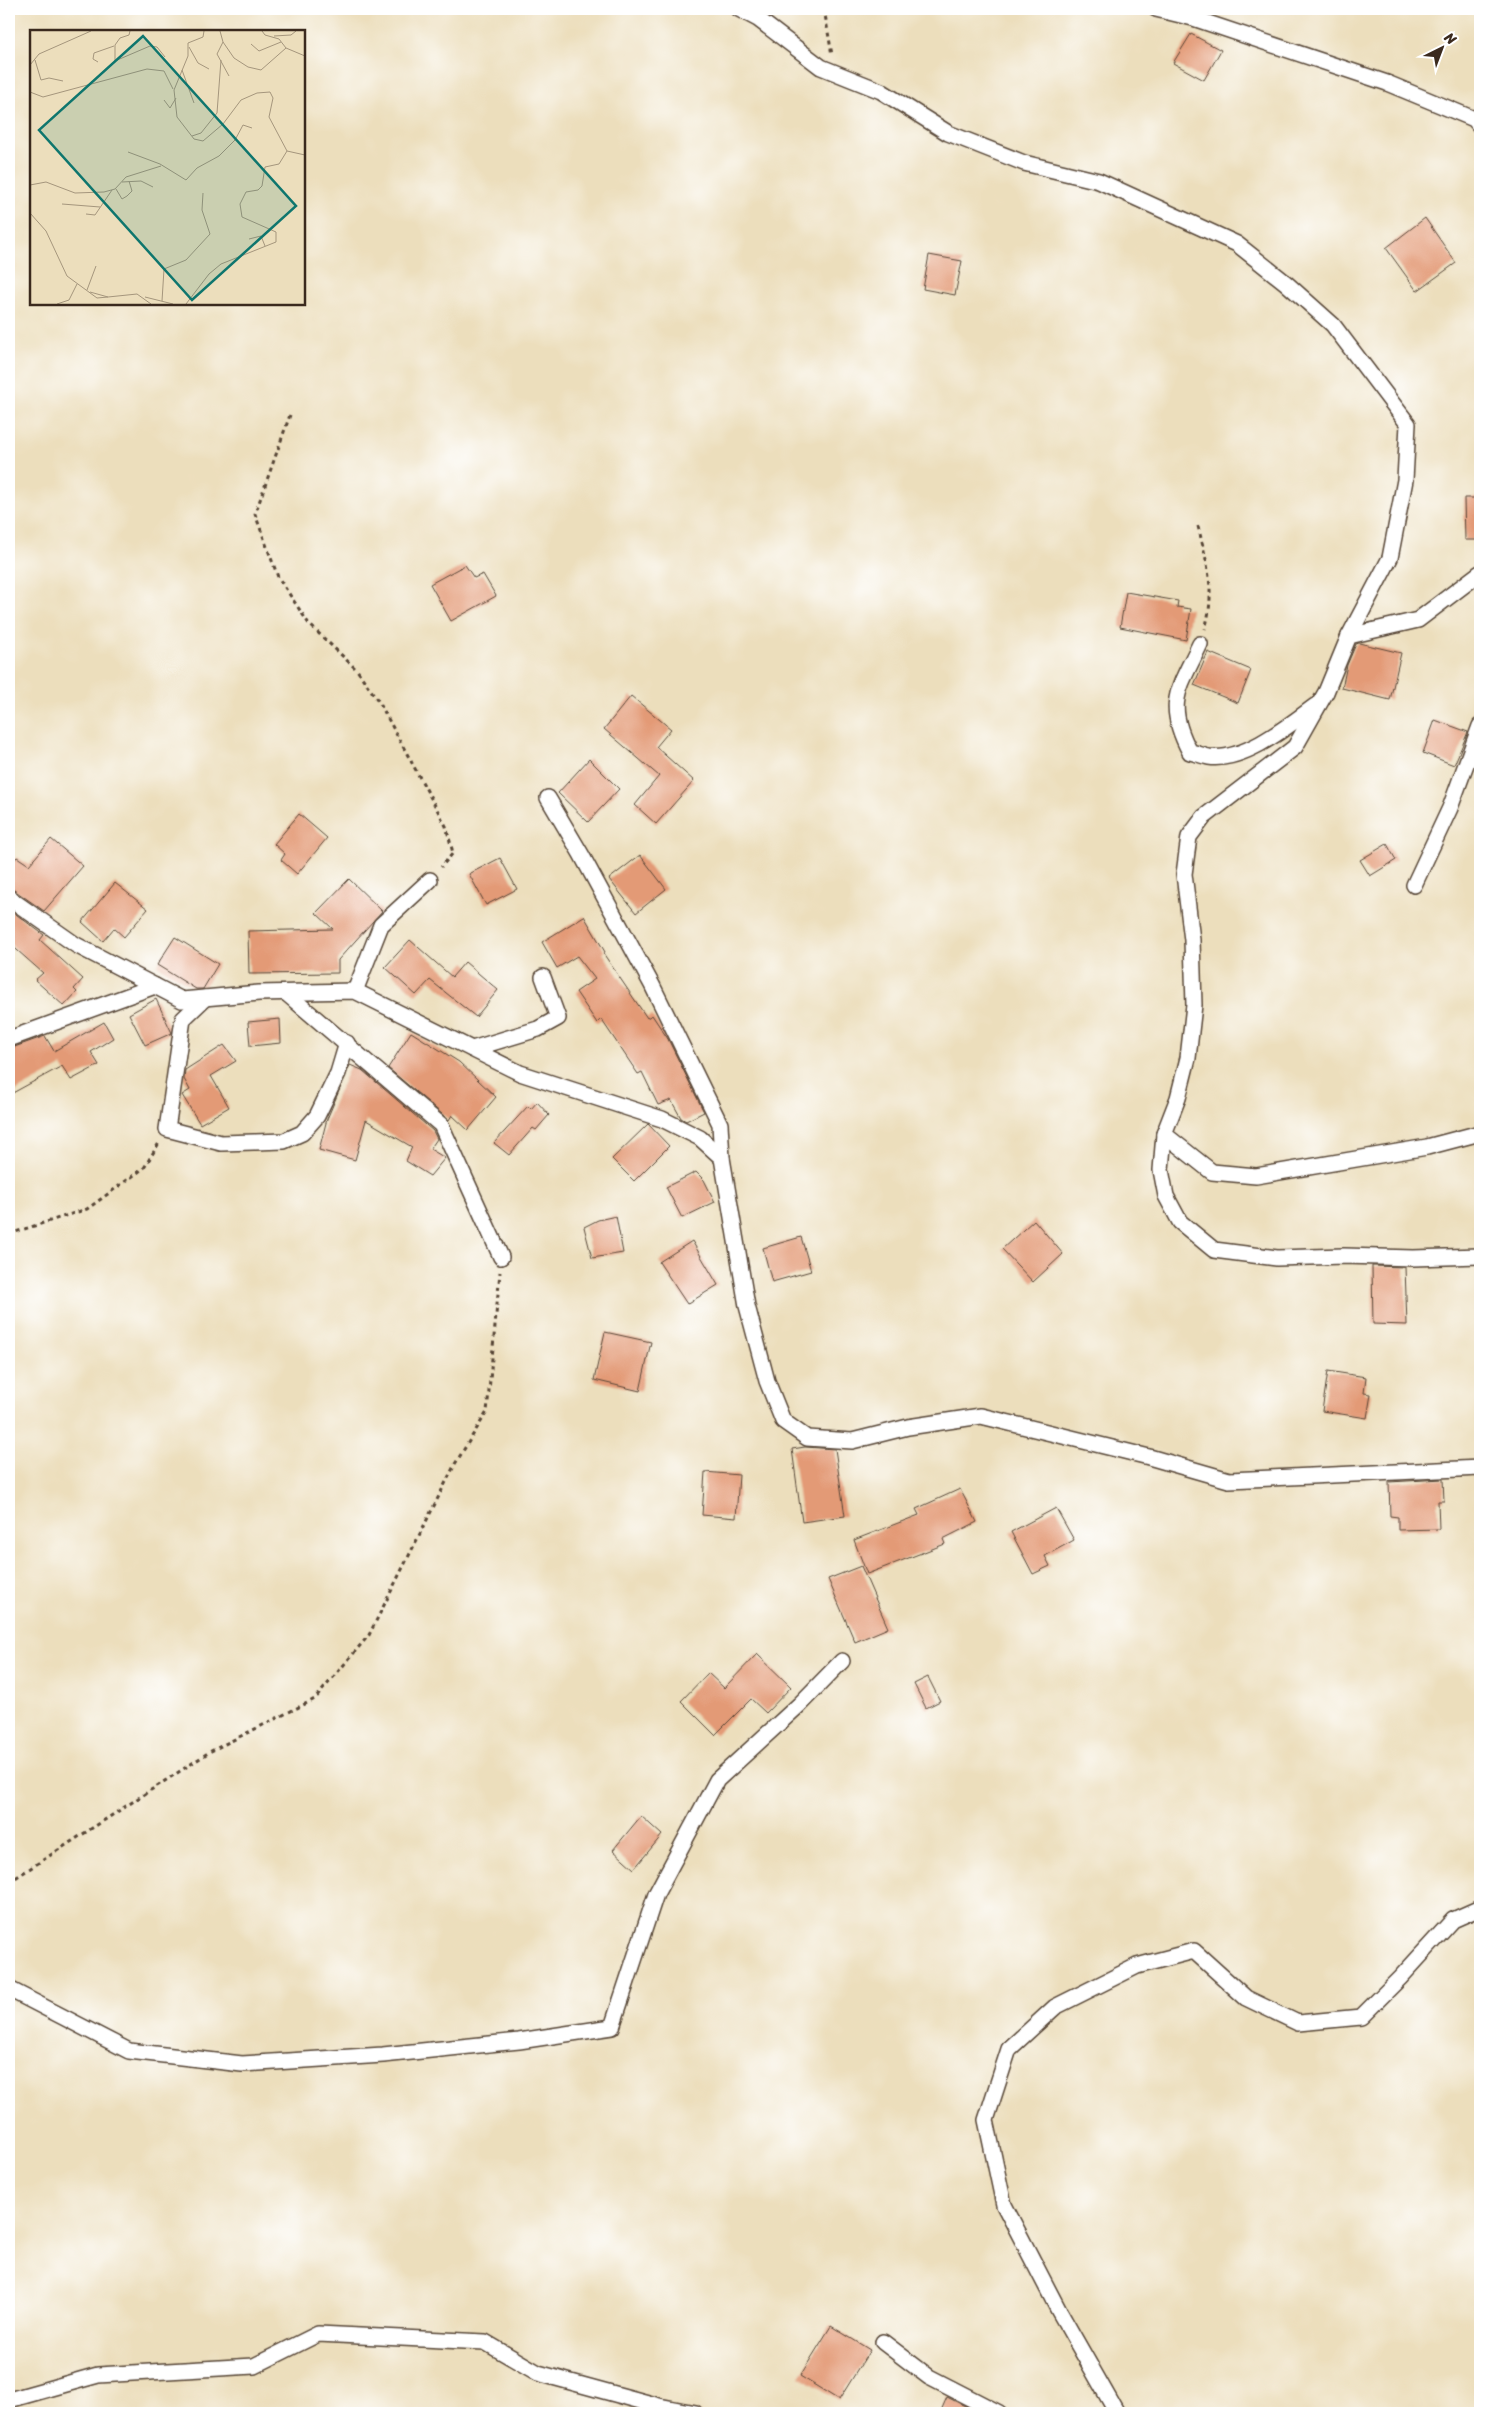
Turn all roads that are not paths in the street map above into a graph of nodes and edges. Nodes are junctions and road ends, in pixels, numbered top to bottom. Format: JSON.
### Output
{"nodes":[{"id":1,"x":739,"y":9,"type":"edge"},
{"id":2,"x":1156,"y":9,"type":"edge"},
{"id":3,"x":1480,"y":126,"type":"edge"},
{"id":4,"x":1480,"y":573,"type":"edge"},
{"id":5,"x":1349,"y":636,"type":"junction"},
{"id":6,"x":1200,"y":644,"type":"road end"},
{"id":7,"x":1319,"y":704,"type":"junction"},
{"id":8,"x":1480,"y":726,"type":"edge"},
{"id":9,"x":548,"y":798,"type":"dead end"},
{"id":10,"x":430,"y":880,"type":"road end"},
{"id":11,"x":1414,"y":885,"type":"dead end"},
{"id":12,"x":9,"y":898,"type":"edge"},
{"id":13,"x":543,"y":977,"type":"dead end"},
{"id":14,"x":155,"y":986,"type":"junction"},
{"id":15,"x":355,"y":991,"type":"junction"},
{"id":16,"x":286,"y":993,"type":"junction"},
{"id":17,"x":205,"y":998,"type":"junction"},
{"id":18,"x":9,"y":1038,"type":"edge"},
{"id":19,"x":346,"y":1043,"type":"junction"},
{"id":20,"x":472,"y":1049,"type":"junction"},
{"id":21,"x":1480,"y":1133,"type":"edge"},
{"id":22,"x":1164,"y":1134,"type":"junction"},
{"id":23,"x":722,"y":1158,"type":"junction"},
{"id":24,"x":1480,"y":1256,"type":"edge"},
{"id":25,"x":501,"y":1257,"type":"road end"},
{"id":26,"x":1480,"y":1468,"type":"edge"},
{"id":27,"x":842,"y":1661,"type":"dead end"},
{"id":28,"x":1480,"y":1908,"type":"edge"},
{"id":29,"x":9,"y":1989,"type":"edge"},
{"id":30,"x":883,"y":2342,"type":"dead end"},
{"id":31,"x":9,"y":2400,"type":"edge"},
{"id":32,"x":695,"y":2413,"type":"edge"},
{"id":33,"x":999,"y":2413,"type":"edge"},
{"id":34,"x":1117,"y":2413,"type":"edge"}],
"edges":[{"from":1,"to":5,"type":"street"},
{"from":2,"to":3,"type":"street"},
{"from":4,"to":5,"type":"street"},
{"from":5,"to":7,"type":"street"},
{"from":6,"to":7,"type":"street"},
{"from":7,"to":22,"type":"street"},
{"from":8,"to":11,"type":"street"},
{"from":9,"to":23,"type":"street"},
{"from":10,"to":15,"type":"street"},
{"from":12,"to":14,"type":"street"},
{"from":13,"to":20,"type":"street"},
{"from":14,"to":17,"type":"street"},
{"from":14,"to":18,"type":"street"},
{"from":15,"to":16,"type":"street"},
{"from":15,"to":20,"type":"street"},
{"from":16,"to":17,"type":"street"},
{"from":16,"to":19,"type":"street"},
{"from":17,"to":19,"type":"street"},
{"from":19,"to":25,"type":"street"},
{"from":20,"to":23,"type":"street"},
{"from":21,"to":22,"type":"street"},
{"from":22,"to":24,"type":"street"},
{"from":23,"to":26,"type":"street"},
{"from":27,"to":29,"type":"street"},
{"from":28,"to":34,"type":"street"},
{"from":30,"to":33,"type":"street"},
{"from":31,"to":32,"type":"street"}]}
